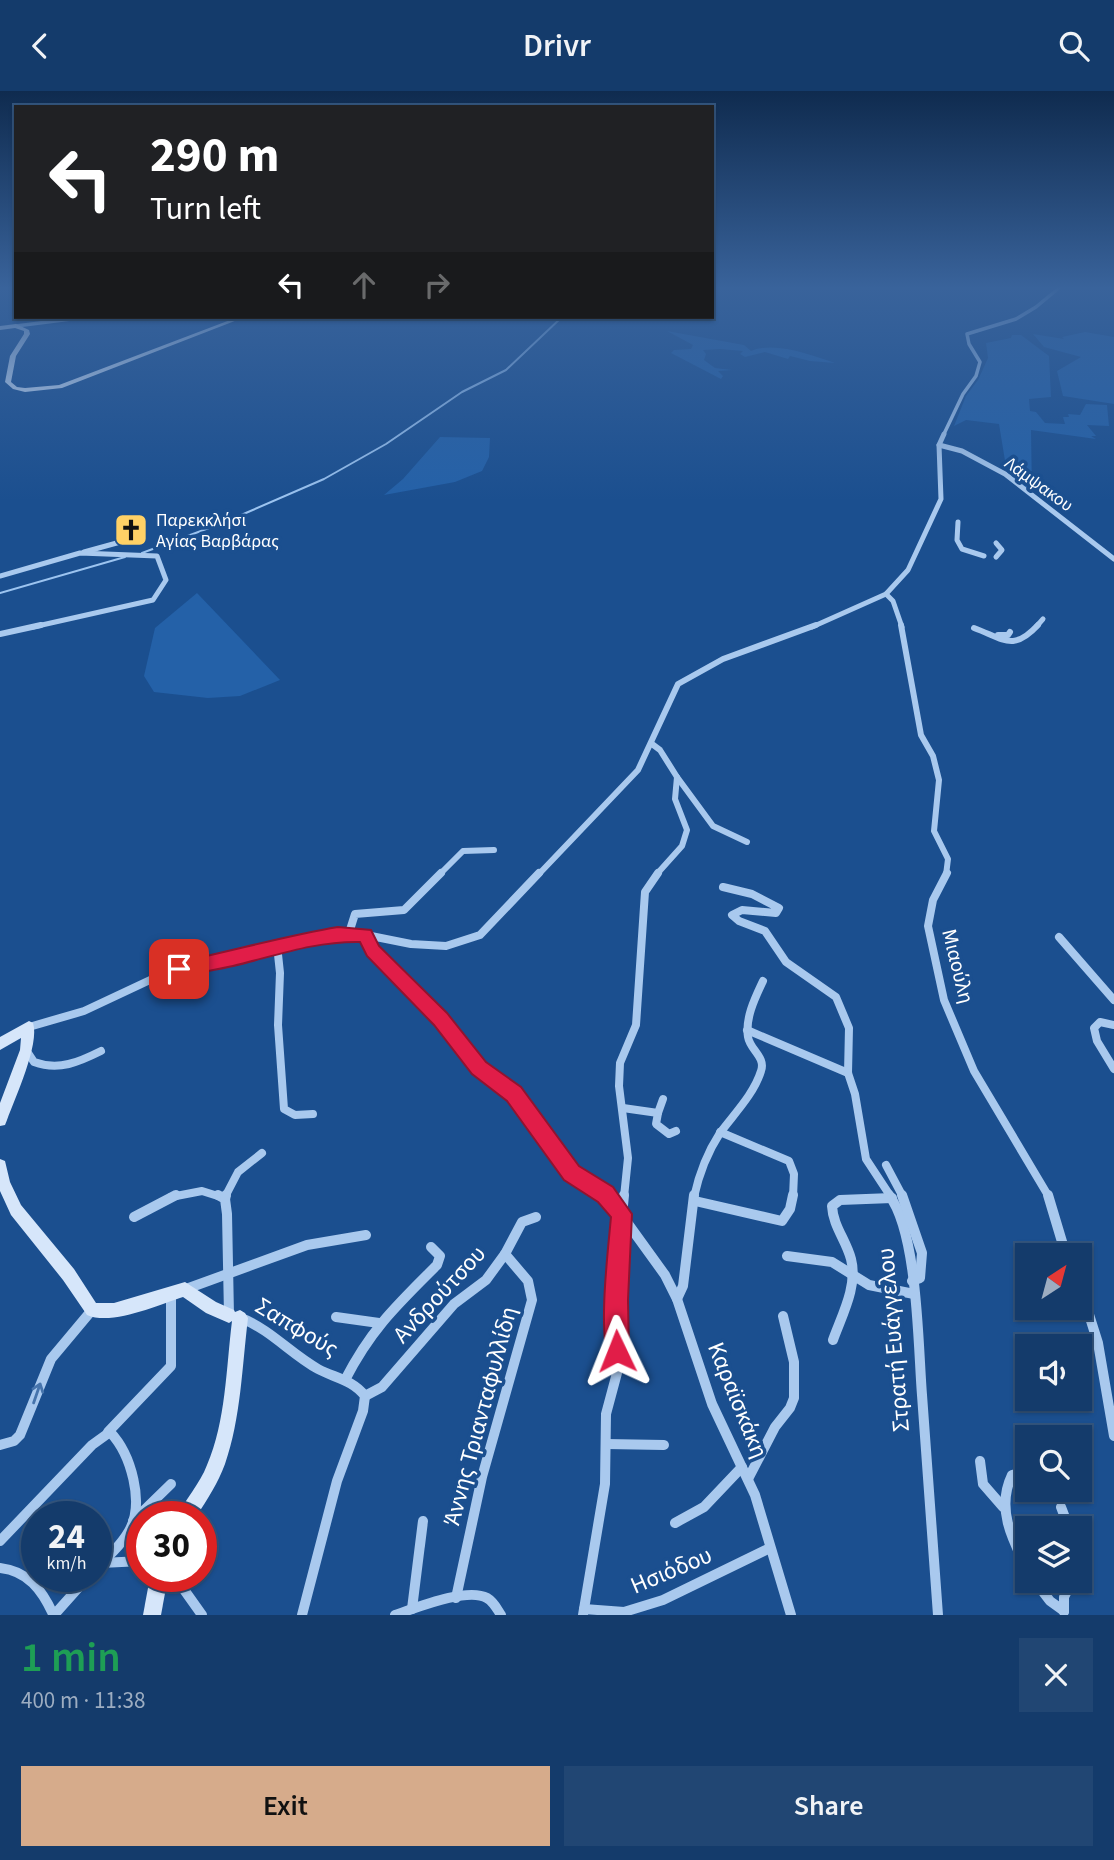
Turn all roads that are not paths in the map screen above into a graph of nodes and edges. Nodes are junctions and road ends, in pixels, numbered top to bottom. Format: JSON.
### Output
{"nodes":[{"id":1,"x":12,"y":359,"type":"edge"},
{"id":2,"x":130,"y":359,"type":"edge"},
{"id":3,"x":977,"y":359,"type":"edge"},
{"id":4,"x":939,"y":445,"type":"junction"},
{"id":5,"x":958,"y":522,"type":"dead end"},
{"id":6,"x":124,"y":541,"type":"dead end"},
{"id":7,"x":996,"y":543,"type":"dead end"},
{"id":8,"x":80,"y":553,"type":"junction"},
{"id":9,"x":984,"y":556,"type":"dead end"},
{"id":10,"x":996,"y":557,"type":"dead end"},
{"id":11,"x":1114,"y":559,"type":"edge"},
{"id":12,"x":0,"y":576,"type":"edge"},
{"id":13,"x":886,"y":594,"type":"junction"},
{"id":14,"x":1043,"y":619,"type":"dead end"},
{"id":15,"x":1010,"y":632,"type":"dead end"},
{"id":16,"x":0,"y":634,"type":"edge"},
{"id":17,"x":652,"y":744,"type":"junction"},
{"id":18,"x":677,"y":777,"type":"junction"},
{"id":19,"x":747,"y":842,"type":"dead end"},
{"id":20,"x":494,"y":850,"type":"dead end"},
{"id":21,"x":723,"y":887,"type":"dead end"},
{"id":22,"x":349,"y":933,"type":"junction"},
{"id":23,"x":365,"y":935,"type":"junction"},
{"id":24,"x":1059,"y":937,"type":"dead end"},
{"id":25,"x":277,"y":945,"type":"junction"},
{"id":26,"x":763,"y":981,"type":"dead end"},
{"id":27,"x":1114,"y":1000,"type":"edge"},
{"id":28,"x":1114,"y":1025,"type":"edge"},
{"id":29,"x":29,"y":1027,"type":"junction"},
{"id":30,"x":747,"y":1030,"type":"junction"},
{"id":31,"x":0,"y":1044,"type":"edge"},
{"id":32,"x":26,"y":1049,"type":"junction"},
{"id":33,"x":101,"y":1051,"type":"dead end"},
{"id":34,"x":1114,"y":1069,"type":"edge"},
{"id":35,"x":848,"y":1073,"type":"junction"},
{"id":36,"x":663,"y":1099,"type":"dead end"},
{"id":37,"x":623,"y":1108,"type":"junction"},
{"id":38,"x":658,"y":1113,"type":"junction"},
{"id":39,"x":313,"y":1114,"type":"dead end"},
{"id":40,"x":0,"y":1120,"type":"edge"},
{"id":41,"x":676,"y":1131,"type":"dead end"},
{"id":42,"x":720,"y":1132,"type":"junction"},
{"id":43,"x":262,"y":1153,"type":"dead end"},
{"id":44,"x":886,"y":1165,"type":"dead end"},
{"id":45,"x":0,"y":1166,"type":"edge"},
{"id":46,"x":892,"y":1198,"type":"junction"},
{"id":47,"x":225,"y":1199,"type":"junction"},
{"id":48,"x":695,"y":1201,"type":"junction"},
{"id":49,"x":621,"y":1214,"type":"junction"},
{"id":50,"x":134,"y":1217,"type":"dead end"},
{"id":51,"x":537,"y":1217,"type":"dead end"},
{"id":52,"x":366,"y":1235,"type":"dead end"},
{"id":53,"x":1062,"y":1243,"type":"edge"},
{"id":54,"x":431,"y":1248,"type":"dead end"},
{"id":55,"x":505,"y":1254,"type":"junction"},
{"id":56,"x":787,"y":1256,"type":"dead end"},
{"id":57,"x":225,"y":1274,"type":"junction"},
{"id":58,"x":853,"y":1275,"type":"junction"},
{"id":59,"x":912,"y":1281,"type":"junction"},
{"id":60,"x":178,"y":1292,"type":"junction"},
{"id":61,"x":914,"y":1294,"type":"junction"},
{"id":62,"x":677,"y":1299,"type":"junction"},
{"id":63,"x":92,"y":1310,"type":"junction"},
{"id":64,"x":234,"y":1316,"type":"junction"},
{"id":65,"x":783,"y":1316,"type":"dead end"},
{"id":66,"x":336,"y":1317,"type":"dead end"},
{"id":67,"x":1091,"y":1320,"type":"edge"},
{"id":68,"x":379,"y":1324,"type":"junction"},
{"id":69,"x":832,"y":1340,"type":"dead end"},
{"id":70,"x":345,"y":1380,"type":"junction"},
{"id":71,"x":365,"y":1396,"type":"junction"},
{"id":72,"x":107,"y":1432,"type":"junction"},
{"id":73,"x":1114,"y":1436,"type":"edge"},
{"id":74,"x":607,"y":1444,"type":"junction"},
{"id":75,"x":0,"y":1445,"type":"edge"},
{"id":76,"x":664,"y":1445,"type":"dead end"},
{"id":77,"x":980,"y":1461,"type":"dead end"},
{"id":78,"x":742,"y":1467,"type":"junction"},
{"id":79,"x":1015,"y":1474,"type":"edge"},
{"id":80,"x":748,"y":1479,"type":"junction"},
{"id":81,"x":171,"y":1484,"type":"dead end"},
{"id":82,"x":132,"y":1501,"type":"edge"},
{"id":83,"x":154,"y":1501,"type":"edge"},
{"id":84,"x":196,"y":1501,"type":"edge"},
{"id":85,"x":1003,"y":1507,"type":"junction"},
{"id":86,"x":1061,"y":1507,"type":"dead end"},
{"id":87,"x":1064,"y":1516,"type":"edge"},
{"id":88,"x":423,"y":1521,"type":"dead end"},
{"id":89,"x":675,"y":1523,"type":"dead end"},
{"id":90,"x":126,"y":1535,"type":"edge"},
{"id":91,"x":1015,"y":1538,"type":"edge"},
{"id":92,"x":0,"y":1541,"type":"edge"},
{"id":93,"x":770,"y":1548,"type":"junction"},
{"id":94,"x":112,"y":1550,"type":"edge"},
{"id":95,"x":0,"y":1568,"type":"edge"},
{"id":96,"x":74,"y":1592,"type":"edge"},
{"id":97,"x":156,"y":1592,"type":"edge"},
{"id":98,"x":186,"y":1592,"type":"edge"},
{"id":99,"x":1044,"y":1593,"type":"edge"},
{"id":100,"x":1066,"y":1593,"type":"edge"},
{"id":101,"x":456,"y":1598,"type":"junction"},
{"id":102,"x":412,"y":1609,"type":"junction"},
{"id":103,"x":583,"y":1612,"type":"edge"},
{"id":104,"x":1064,"y":1613,"type":"edge"},
{"id":105,"x":54,"y":1614,"type":"edge"},
{"id":106,"x":152,"y":1615,"type":"edge"},
{"id":107,"x":202,"y":1615,"type":"edge"},
{"id":108,"x":302,"y":1615,"type":"edge"},
{"id":109,"x":395,"y":1615,"type":"edge"},
{"id":110,"x":501,"y":1615,"type":"edge"},
{"id":111,"x":791,"y":1615,"type":"edge"},
{"id":112,"x":938,"y":1615,"type":"edge"}],
"edges":[{"from":1,"to":2,"type":"street"},
{"from":3,"to":4,"type":"street"},
{"from":4,"to":11,"type":"street","name":"Λάμψακου"},
{"from":4,"to":13,"type":"street"},
{"from":5,"to":9,"type":"street"},
{"from":6,"to":8,"type":"street"},
{"from":7,"to":10,"type":"street"},
{"from":8,"to":12,"type":"street"},
{"from":8,"to":16,"type":"street"},
{"from":13,"to":17,"type":"street"},
{"from":13,"to":53,"type":"street","name":"Μιαούλη"},
{"from":14,"to":15,"type":"street"},
{"from":17,"to":18,"type":"street"},
{"from":17,"to":23,"type":"street"},
{"from":18,"to":19,"type":"street"},
{"from":18,"to":37,"type":"street"},
{"from":20,"to":22,"type":"street"},
{"from":21,"to":35,"type":"street"},
{"from":22,"to":23,"type":"street"},
{"from":22,"to":25,"type":"street"},
{"from":23,"to":49,"type":"street","name":"Καραϊσκάκη"},
{"from":24,"to":27,"type":"street"},
{"from":25,"to":29,"type":"street"},
{"from":25,"to":39,"type":"street"},
{"from":26,"to":30,"type":"street"},
{"from":28,"to":34,"type":"street"},
{"from":29,"to":31,"type":"street"},
{"from":29,"to":32,"type":"street"},
{"from":30,"to":35,"type":"street"},
{"from":30,"to":42,"type":"street"},
{"from":32,"to":33,"type":"street"},
{"from":32,"to":40,"type":"street"},
{"from":35,"to":46,"type":"street","name":"Στρατή Ευάγγελου"},
{"from":36,"to":38,"type":"street"},
{"from":37,"to":38,"type":"street"},
{"from":37,"to":49,"type":"street"},
{"from":38,"to":41,"type":"street"},
{"from":42,"to":48,"type":"street"},
{"from":42,"to":48,"type":"street"},
{"from":43,"to":47,"type":"street"},
{"from":44,"to":59,"type":"street"},
{"from":45,"to":63,"type":"street"},
{"from":46,"to":58,"type":"street"},
{"from":46,"to":59,"type":"street","name":"Στρατή Ευάγγελου"},
{"from":47,"to":50,"type":"street"},
{"from":47,"to":57,"type":"street"},
{"from":48,"to":62,"type":"street"},
{"from":49,"to":62,"type":"street","name":"Καραϊσκάκη"},
{"from":49,"to":74,"type":"street"},
{"from":51,"to":55,"type":"street","name":"Ανδρούτσου"},
{"from":52,"to":57,"type":"street","name":"Σαπφούς"},
{"from":54,"to":68,"type":"street","name":"Σαπφούς"},
{"from":55,"to":71,"type":"street","name":"Ανδρούτσου"},
{"from":55,"to":101,"type":"street","name":"Άννης Τριανταφυλλίδη"},
{"from":56,"to":58,"type":"street"},
{"from":57,"to":60,"type":"street","name":"Σαπφούς"},
{"from":57,"to":64,"type":"street"},
{"from":58,"to":61,"type":"street"},
{"from":58,"to":69,"type":"street"},
{"from":59,"to":61,"type":"street","name":"Στρατή Ευάγγελου"},
{"from":60,"to":63,"type":"street","name":"Σαπφούς"},
{"from":60,"to":64,"type":"street","name":"Σαπφούς"},
{"from":60,"to":72,"type":"street"},
{"from":61,"to":112,"type":"street","name":"Στρατή Ευάγγελου"},
{"from":62,"to":78,"type":"street","name":"Καραϊσκάκη"},
{"from":75,"to":63,"type":"street","one_way":true},
{"from":64,"to":70,"type":"street","name":"Σαπφούς"},
{"from":64,"to":84,"type":"street"},
{"from":65,"to":80,"type":"street"},
{"from":66,"to":68,"type":"street"},
{"from":67,"to":73,"type":"street"},
{"from":68,"to":70,"type":"street","name":"Σαπφούς"},
{"from":70,"to":71,"type":"street"},
{"from":71,"to":108,"type":"street"},
{"from":72,"to":82,"type":"street"},
{"from":72,"to":92,"type":"street"},
{"from":74,"to":76,"type":"street"},
{"from":74,"to":103,"type":"street"},
{"from":77,"to":85,"type":"street"},
{"from":78,"to":80,"type":"street","name":"Καραϊσκάκη"},
{"from":78,"to":89,"type":"street"},
{"from":79,"to":85,"type":"street"},
{"from":80,"to":93,"type":"street","name":"Καραϊσκάκη"},
{"from":81,"to":83,"type":"street"},
{"from":85,"to":91,"type":"street"},
{"from":86,"to":87,"type":"street"},
{"from":88,"to":102,"type":"street"},
{"from":90,"to":94,"type":"street"},
{"from":93,"to":103,"type":"street","name":"Ησιόδου"},
{"from":93,"to":111,"type":"street","name":"Καραϊσκάκη"},
{"from":95,"to":105,"type":"street"},
{"from":96,"to":105,"type":"street"},
{"from":97,"to":106,"type":"street"},
{"from":98,"to":107,"type":"street"},
{"from":99,"to":104,"type":"street"},
{"from":100,"to":104,"type":"street"},
{"from":101,"to":102,"type":"street"},
{"from":101,"to":110,"type":"street"},
{"from":102,"to":109,"type":"street"}]}
